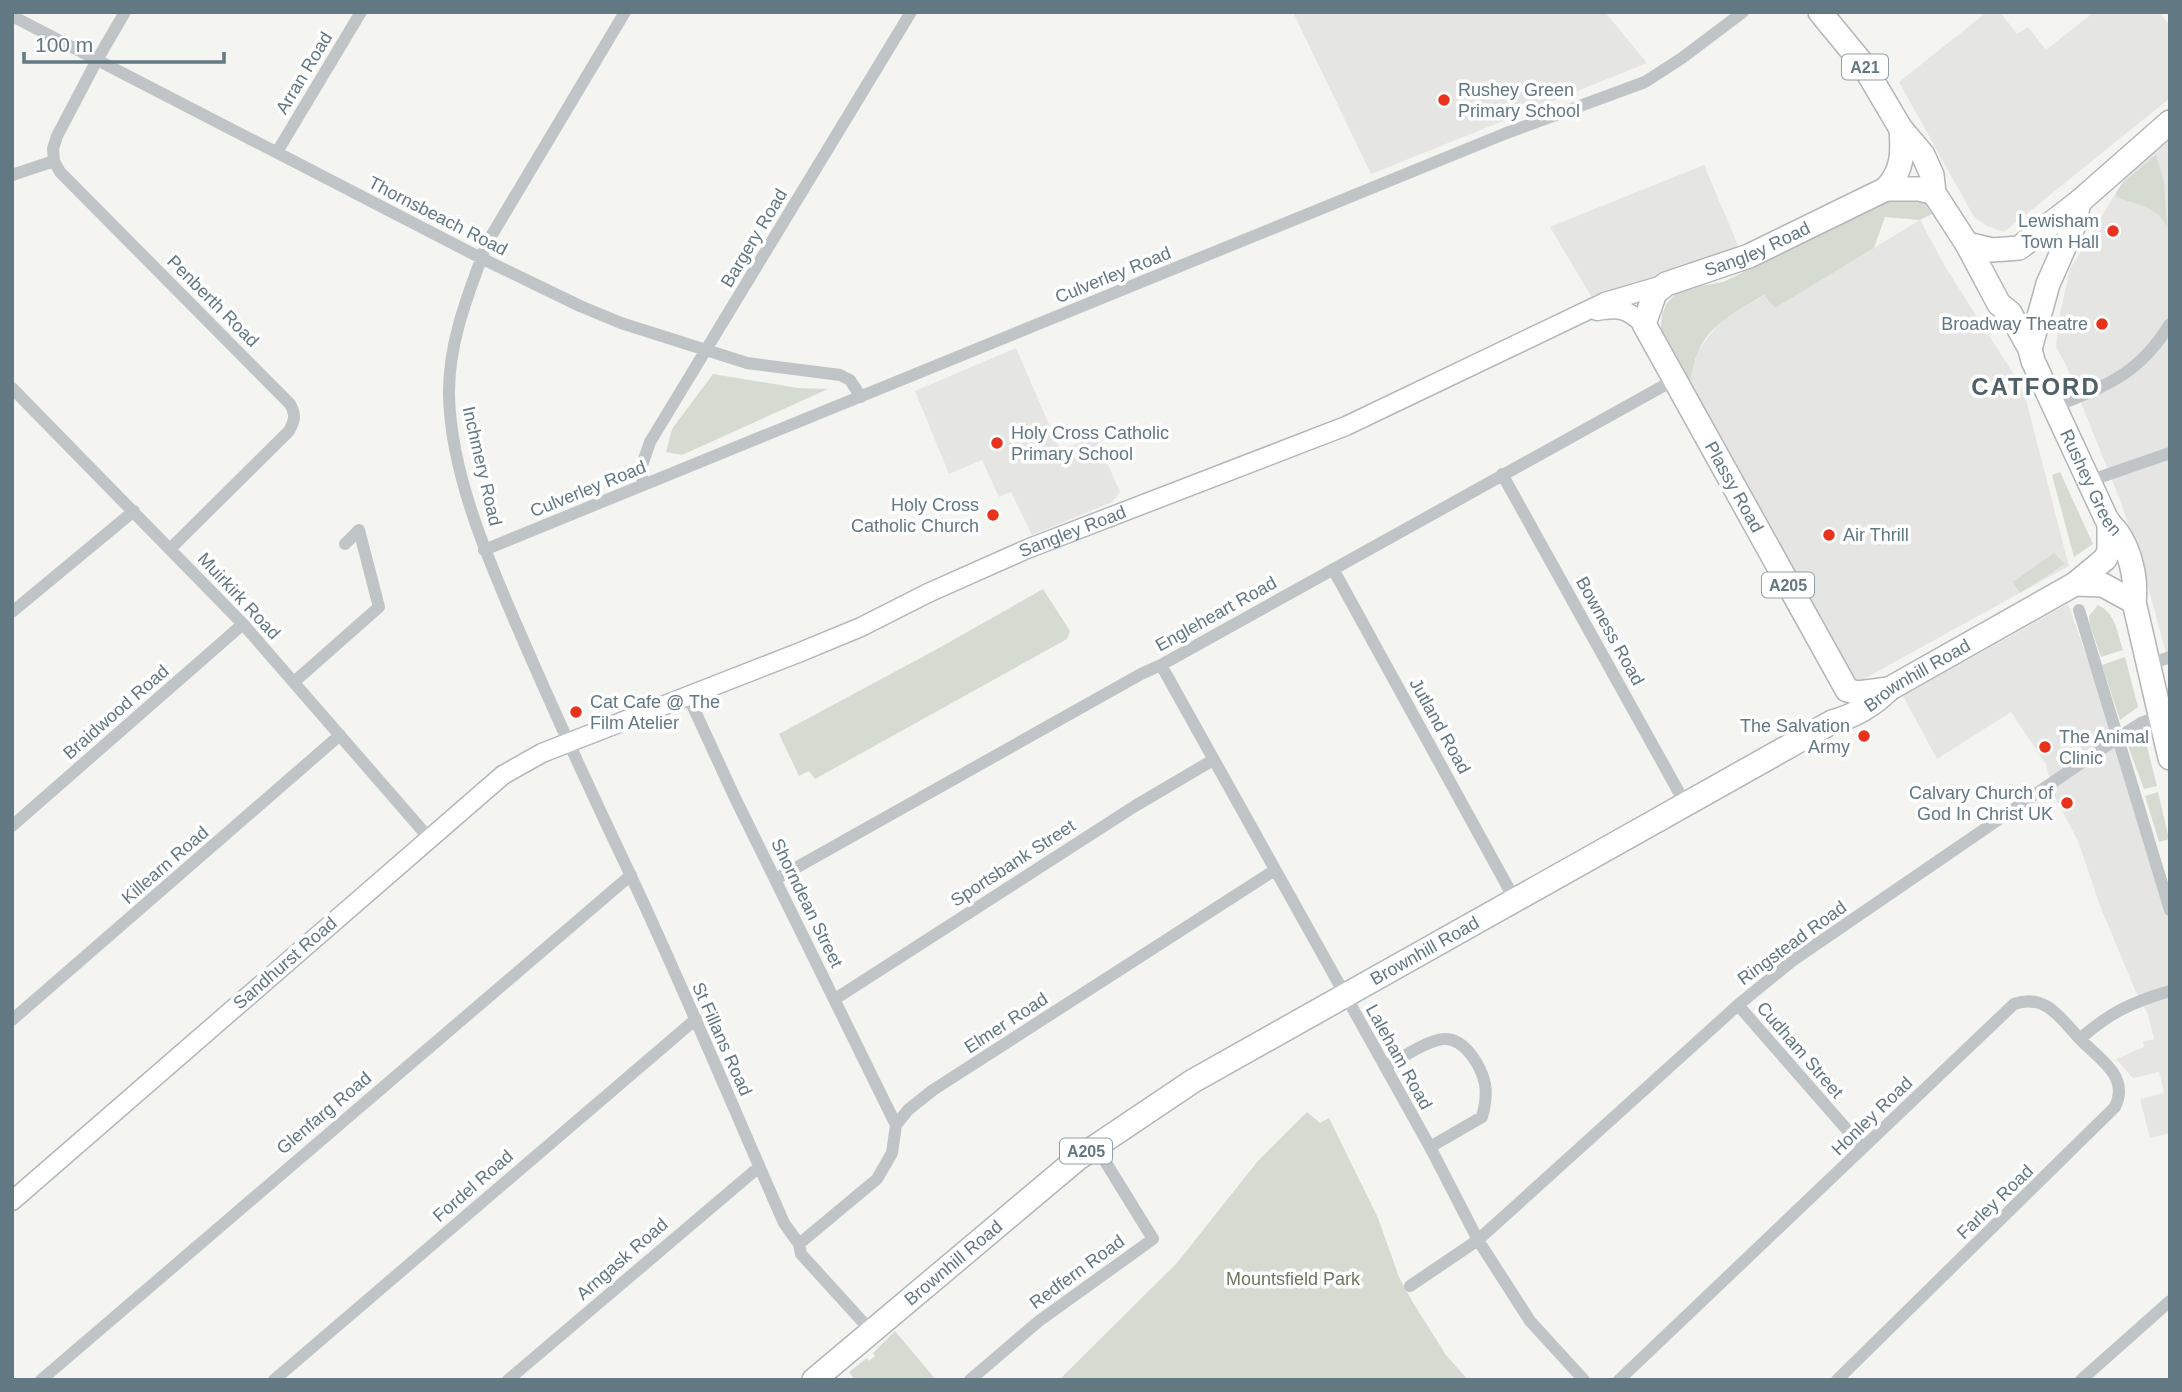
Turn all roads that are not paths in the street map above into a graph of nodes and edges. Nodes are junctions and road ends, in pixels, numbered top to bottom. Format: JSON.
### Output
{"nodes":[{"id":1,"x":125,"y":12,"type":"edge"},
{"id":2,"x":361,"y":12,"type":"edge"},
{"id":3,"x":625,"y":12,"type":"edge"},
{"id":4,"x":911,"y":12,"type":"edge"},
{"id":5,"x":1743,"y":12,"type":"edge"},
{"id":6,"x":1820,"y":12,"type":"edge"},
{"id":7,"x":12,"y":16,"type":"edge"},
{"id":8,"x":97,"y":60,"type":"junction"},
{"id":9,"x":2170,"y":122,"type":"edge"},
{"id":10,"x":1901,"y":128,"type":"junction"},
{"id":11,"x":276,"y":152,"type":"junction"},
{"id":12,"x":54,"y":161,"type":"junction"},
{"id":13,"x":12,"y":175,"type":"edge"},
{"id":14,"x":1886,"y":190,"type":"junction"},
{"id":15,"x":1934,"y":193,"type":"junction"},
{"id":16,"x":2079,"y":202,"type":"junction"},
{"id":17,"x":1967,"y":244,"type":"junction"},
{"id":18,"x":481,"y":258,"type":"junction"},
{"id":19,"x":1666,"y":284,"type":"junction"},
{"id":20,"x":1577,"y":316,"type":"junction"},
{"id":21,"x":1644,"y":324,"type":"junction"},
{"id":22,"x":2170,"y":324,"type":"edge"},
{"id":23,"x":2030,"y":349,"type":"junction"},
{"id":24,"x":706,"y":351,"type":"junction"},
{"id":25,"x":1674,"y":380,"type":"junction"},
{"id":26,"x":12,"y":388,"type":"edge"},
{"id":27,"x":861,"y":397,"type":"junction"},
{"id":28,"x":2056,"y":407,"type":"junction"},
{"id":29,"x":2170,"y":453,"type":"edge"},
{"id":30,"x":1502,"y":474,"type":"junction"},
{"id":31,"x":2089,"y":481,"type":"junction"},
{"id":32,"x":644,"y":485,"type":"junction"},
{"id":33,"x":134,"y":511,"type":"junction"},
{"id":34,"x":2109,"y":523,"type":"junction"},
{"id":35,"x":345,"y":544,"type":"dead end"},
{"id":36,"x":170,"y":549,"type":"junction"},
{"id":37,"x":484,"y":550,"type":"junction"},
{"id":38,"x":1333,"y":569,"type":"junction"},
{"id":39,"x":2075,"y":584,"type":"junction"},
{"id":40,"x":2134,"y":602,"type":"junction"},
{"id":41,"x":2079,"y":610,"type":"dead end"},
{"id":42,"x":12,"y":612,"type":"edge"},
{"id":43,"x":243,"y":624,"type":"junction"},
{"id":44,"x":2170,"y":657,"type":"edge"},
{"id":45,"x":1161,"y":665,"type":"junction"},
{"id":46,"x":2147,"y":665,"type":"junction"},
{"id":47,"x":294,"y":682,"type":"junction"},
{"id":48,"x":1889,"y":689,"type":"junction"},
{"id":49,"x":1847,"y":690,"type":"junction"},
{"id":50,"x":688,"y":696,"type":"junction"},
{"id":51,"x":2160,"y":716,"type":"junction"},
{"id":52,"x":1832,"y":722,"type":"junction"},
{"id":53,"x":340,"y":735,"type":"junction"},
{"id":54,"x":2119,"y":737,"type":"junction"},
{"id":55,"x":568,"y":743,"type":"junction"},
{"id":56,"x":2170,"y":758,"type":"edge"},
{"id":57,"x":1213,"y":760,"type":"junction"},
{"id":58,"x":1686,"y":805,"type":"junction"},
{"id":59,"x":12,"y":826,"type":"edge"},
{"id":60,"x":429,"y":838,"type":"junction"},
{"id":61,"x":1275,"y":870,"type":"junction"},
{"id":62,"x":631,"y":875,"type":"junction"},
{"id":63,"x":776,"y":879,"type":"junction"},
{"id":64,"x":1515,"y":900,"type":"junction"},
{"id":65,"x":2170,"y":910,"type":"edge"},
{"id":66,"x":2170,"y":991,"type":"edge"},
{"id":67,"x":1345,"y":995,"type":"junction"},
{"id":68,"x":835,"y":999,"type":"junction"},
{"id":69,"x":1738,"y":1005,"type":"junction"},
{"id":70,"x":696,"y":1019,"type":"junction"},
{"id":71,"x":12,"y":1020,"type":"edge"},
{"id":72,"x":2080,"y":1039,"type":"junction"},
{"id":73,"x":1385,"y":1067,"type":"junction"},
{"id":74,"x":896,"y":1125,"type":"junction"},
{"id":75,"x":1095,"y":1145,"type":"junction"},
{"id":76,"x":1430,"y":1147,"type":"junction"},
{"id":77,"x":1863,"y":1148,"type":"junction"},
{"id":78,"x":760,"y":1167,"type":"junction"},
{"id":79,"x":12,"y":1200,"type":"edge"},
{"id":80,"x":1478,"y":1240,"type":"junction"},
{"id":81,"x":799,"y":1244,"type":"junction"},
{"id":82,"x":1410,"y":1286,"type":"dead end"},
{"id":83,"x":2170,"y":1301,"type":"edge"},
{"id":84,"x":871,"y":1331,"type":"junction"},
{"id":85,"x":40,"y":1380,"type":"edge"},
{"id":86,"x":274,"y":1380,"type":"edge"},
{"id":87,"x":508,"y":1380,"type":"edge"},
{"id":88,"x":814,"y":1380,"type":"edge"},
{"id":89,"x":970,"y":1380,"type":"edge"},
{"id":90,"x":1584,"y":1380,"type":"edge"},
{"id":91,"x":1619,"y":1380,"type":"edge"},
{"id":92,"x":1837,"y":1380,"type":"edge"},
{"id":93,"x":2081,"y":1380,"type":"edge"}],
"edges":[{"from":1,"to":8,"type":"street"},
{"from":2,"to":11,"type":"street","name":"Arran Road"},
{"from":3,"to":18,"type":"street","name":"Inchmery Road"},
{"from":4,"to":24,"type":"street","name":"Bargery Road"},
{"from":5,"to":27,"type":"street","name":"Culverley Road"},
{"from":6,"to":10,"type":"highway","number":"A21"},
{"from":7,"to":8,"type":"street","name":"Thornsbeach Road"},
{"from":8,"to":11,"type":"street","name":"Thornsbeach Road"},
{"from":8,"to":12,"type":"street"},
{"from":9,"to":16,"type":"highway"},
{"from":10,"to":14,"type":"highway"},
{"from":10,"to":15,"type":"highway","number":"A21"},
{"from":11,"to":18,"type":"street","name":"Thornsbeach Road"},
{"from":12,"to":13,"type":"street"},
{"from":12,"to":36,"type":"street","name":"Penberth Road"},
{"from":14,"to":15,"type":"highway","name":"Sangley Road"},
{"from":14,"to":19,"type":"highway","name":"Sangley Road"},
{"from":15,"to":17,"type":"highway","name":"Rushey Green"},
{"from":16,"to":17,"type":"highway"},
{"from":16,"to":23,"type":"highway"},
{"from":17,"to":23,"type":"highway","name":"Rushey Green"},
{"from":18,"to":24,"type":"street","name":"Thornsbeach Road"},
{"from":18,"to":37,"type":"street","name":"Inchmery Road"},
{"from":19,"to":20,"type":"street","name":"Sangley Road"},
{"from":19,"to":21,"type":"highway"},
{"from":20,"to":21,"type":"street","name":"Sangley Road"},
{"from":20,"to":50,"type":"street","name":"Sangley Road"},
{"from":21,"to":25,"type":"highway","name":"Plassy Road","number":"A205"},
{"from":22,"to":28,"type":"street"},
{"from":23,"to":28,"type":"highway","name":"Rushey Green"},
{"from":24,"to":27,"type":"street","name":"Thornsbeach Road"},
{"from":24,"to":32,"type":"street","name":"Bargery Road"},
{"from":25,"to":30,"type":"street","name":"Engleheart Road"},
{"from":25,"to":49,"type":"highway","name":"Plassy Road","number":"A205"},
{"from":26,"to":33,"type":"street","name":"Muirkirk Road"},
{"from":27,"to":32,"type":"street","name":"Culverley Road"},
{"from":28,"to":31,"type":"highway","name":"Rushey Green"},
{"from":29,"to":31,"type":"street"},
{"from":30,"to":38,"type":"street","name":"Engleheart Road"},
{"from":30,"to":58,"type":"street","name":"Bowness Road"},
{"from":31,"to":34,"type":"highway","name":"Rushey Green"},
{"from":32,"to":37,"type":"street","name":"Culverley Road"},
{"from":33,"to":36,"type":"street","name":"Muirkirk Road"},
{"from":33,"to":42,"type":"street"},
{"from":34,"to":39,"type":"highway","name":"Brownhill Road","number":"A205"},
{"from":34,"to":40,"type":"highway","name":"Rushey Green"},
{"from":35,"to":47,"type":"street"},
{"from":36,"to":43,"type":"street","name":"Muirkirk Road"},
{"from":37,"to":55,"type":"street","name":"Inchmery Road"},
{"from":38,"to":45,"type":"street","name":"Engleheart Road"},
{"from":38,"to":64,"type":"street","name":"Jutland Road"},
{"from":39,"to":40,"type":"highway"},
{"from":39,"to":48,"type":"highway","name":"Brownhill Road","number":"A205"},
{"from":40,"to":46,"type":"highway","name":"Rushey Green"},
{"from":41,"to":54,"type":"street"},
{"from":43,"to":47,"type":"street","name":"Muirkirk Road"},
{"from":43,"to":59,"type":"street","name":"Braidwood Road"},
{"from":44,"to":46,"type":"street"},
{"from":45,"to":57,"type":"street","name":"Laleham Road"},
{"from":45,"to":63,"type":"street","name":"Engleheart Road"},
{"from":46,"to":51,"type":"highway","name":"Rushey Green"},
{"from":47,"to":53,"type":"street","name":"Muirkirk Road"},
{"from":48,"to":49,"type":"highway","number":"A205"},
{"from":48,"to":52,"type":"highway","name":"Brownhill Road","number":"A205"},
{"from":49,"to":52,"type":"highway"},
{"from":50,"to":55,"type":"street","name":"Sangley Road"},
{"from":50,"to":63,"type":"street","name":"Shorndean Street"},
{"from":51,"to":54,"type":"street","name":"Ringstead Road"},
{"from":51,"to":56,"type":"highway","name":"Rushey Green"},
{"from":52,"to":58,"type":"highway","name":"Brownhill Road","number":"A205"},
{"from":53,"to":60,"type":"street","name":"Muirkirk Road"},
{"from":53,"to":71,"type":"street","name":"Killearn Road"},
{"from":54,"to":65,"type":"street"},
{"from":54,"to":69,"type":"street","name":"Ringstead Road"},
{"from":55,"to":60,"type":"street","name":"Sandhurst Road"},
{"from":55,"to":62,"type":"street","name":"St Fillans Road"},
{"from":57,"to":61,"type":"street","name":"Laleham Road"},
{"from":57,"to":68,"type":"street","name":"Sportsbank Street"},
{"from":58,"to":64,"type":"highway","name":"Brownhill Road","number":"A205"},
{"from":60,"to":79,"type":"street","name":"Sandhurst Road"},
{"from":61,"to":67,"type":"street","name":"Laleham Road"},
{"from":61,"to":74,"type":"street","name":"Elmer Road"},
{"from":62,"to":70,"type":"street","name":"St Fillans Road"},
{"from":62,"to":85,"type":"street","name":"Glenfarg Road"},
{"from":63,"to":68,"type":"street","name":"Shorndean Street"},
{"from":64,"to":67,"type":"highway","name":"Brownhill Road","number":"A205"},
{"from":66,"to":72,"type":"street"},
{"from":67,"to":73,"type":"street","name":"Laleham Road"},
{"from":67,"to":75,"type":"highway","name":"Brownhill Road","number":"A205"},
{"from":68,"to":74,"type":"street","name":"Shorndean Street"},
{"from":69,"to":77,"type":"street","name":"Cudham Street"},
{"from":69,"to":80,"type":"street","name":"Ringstead Road"},
{"from":70,"to":78,"type":"street","name":"St Fillans Road"},
{"from":70,"to":86,"type":"street","name":"Fordel Road"},
{"from":72,"to":77,"type":"street","name":"Honley Road"},
{"from":72,"to":92,"type":"street","name":"Farley Road"},
{"from":73,"to":76,"type":"street","name":"Laleham Road"},
{"from":73,"to":76,"type":"street"},
{"from":74,"to":81,"type":"street"},
{"from":75,"to":84,"type":"highway","name":"Brownhill Road","number":"A205"},
{"from":75,"to":89,"type":"street","name":"Redfern Road"},
{"from":76,"to":80,"type":"street","name":"Laleham Road"},
{"from":77,"to":91,"type":"street","name":"Honley Road"},
{"from":78,"to":81,"type":"street","name":"St Fillans Road"},
{"from":78,"to":87,"type":"street","name":"Arngask Road"},
{"from":80,"to":82,"type":"street","name":"Ringstead Road"},
{"from":80,"to":90,"type":"street","name":"Laleham Road"},
{"from":81,"to":84,"type":"street","name":"St Fillans Road"},
{"from":83,"to":93,"type":"street"},
{"from":84,"to":88,"type":"highway","name":"Brownhill Road","number":"A205"}]}
